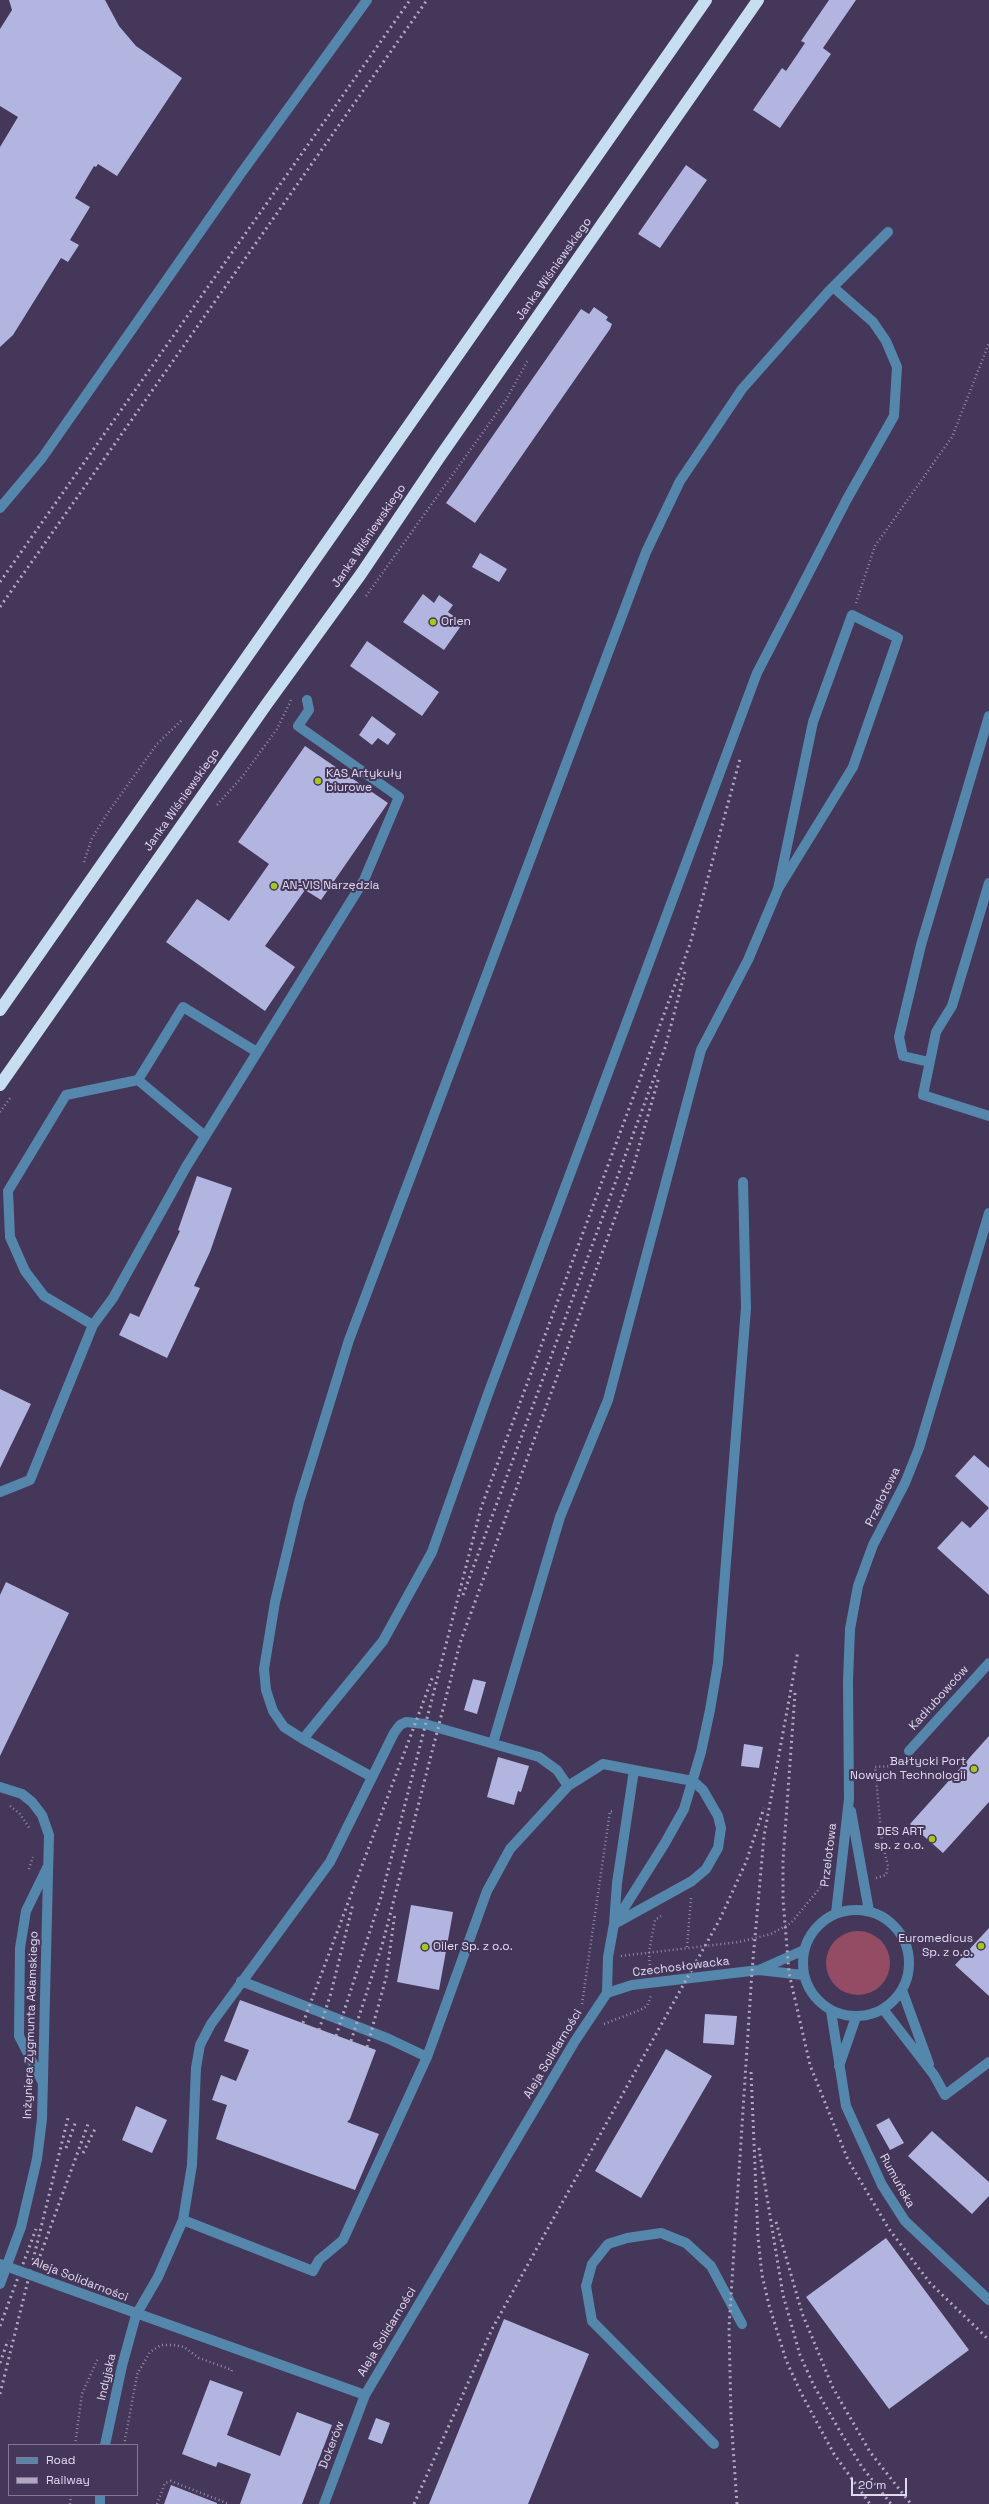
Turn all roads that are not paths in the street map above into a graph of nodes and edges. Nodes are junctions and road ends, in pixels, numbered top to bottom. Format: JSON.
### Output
{"nodes":[{"id":1,"x":366,"y":0,"type":"edge"},
{"id":2,"x":706,"y":0,"type":"edge"},
{"id":3,"x":758,"y":0,"type":"edge"},
{"id":4,"x":888,"y":232,"type":"dead end"},
{"id":5,"x":833,"y":287,"type":"junction"},
{"id":6,"x":0,"y":508,"type":"edge"},
{"id":7,"x":307,"y":700,"type":"dead end"},
{"id":8,"x":989,"y":716,"type":"edge"},
{"id":9,"x":989,"y":883,"type":"edge"},
{"id":10,"x":778,"y":889,"type":"junction"},
{"id":11,"x":0,"y":1010,"type":"edge"},
{"id":12,"x":257,"y":1052,"type":"junction"},
{"id":13,"x":929,"y":1062,"type":"junction"},
{"id":14,"x":138,"y":1080,"type":"junction"},
{"id":15,"x":0,"y":1085,"type":"edge"},
{"id":16,"x":989,"y":1116,"type":"edge"},
{"id":17,"x":205,"y":1136,"type":"junction"},
{"id":18,"x":743,"y":1182,"type":"dead end"},
{"id":19,"x":989,"y":1213,"type":"edge"},
{"id":20,"x":93,"y":1325,"type":"junction"},
{"id":21,"x":0,"y":1492,"type":"edge"},
{"id":22,"x":989,"y":1662,"type":"edge"},
{"id":23,"x":303,"y":1739,"type":"junction"},
{"id":24,"x":493,"y":1742,"type":"junction"},
{"id":25,"x":909,"y":1751,"type":"road end"},
{"id":26,"x":634,"y":1770,"type":"junction"},
{"id":27,"x":372,"y":1778,"type":"junction"},
{"id":28,"x":692,"y":1782,"type":"junction"},
{"id":29,"x":568,"y":1786,"type":"junction"},
{"id":30,"x":0,"y":1787,"type":"edge"},
{"id":31,"x":849,"y":1799,"type":"junction"},
{"id":32,"x":48,"y":1865,"type":"junction"},
{"id":33,"x":869,"y":1911,"type":"junction"},
{"id":34,"x":836,"y":1913,"type":"junction"},
{"id":35,"x":614,"y":1924,"type":"junction"},
{"id":36,"x":804,"y":1950,"type":"junction"},
{"id":37,"x":759,"y":1970,"type":"junction"},
{"id":38,"x":803,"y":1975,"type":"junction"},
{"id":39,"x":242,"y":1981,"type":"junction"},
{"id":40,"x":902,"y":1990,"type":"junction"},
{"id":41,"x":607,"y":1993,"type":"junction"},
{"id":42,"x":884,"y":2009,"type":"junction"},
{"id":43,"x":831,"y":2011,"type":"junction"},
{"id":44,"x":856,"y":2017,"type":"junction"},
{"id":45,"x":427,"y":2057,"type":"junction"},
{"id":46,"x":989,"y":2062,"type":"edge"},
{"id":47,"x":838,"y":2068,"type":"junction"},
{"id":48,"x":934,"y":2075,"type":"junction"},
{"id":49,"x":44,"y":2086,"type":"junction"},
{"id":50,"x":184,"y":2220,"type":"junction"},
{"id":51,"x":0,"y":2264,"type":"edge"},
{"id":52,"x":0,"y":2284,"type":"edge"},
{"id":53,"x":989,"y":2300,"type":"edge"},
{"id":54,"x":136,"y":2315,"type":"junction"},
{"id":55,"x":742,"y":2324,"type":"dead end"},
{"id":56,"x":365,"y":2395,"type":"junction"},
{"id":57,"x":105,"y":2444,"type":"edge"},
{"id":58,"x":714,"y":2444,"type":"dead end"},
{"id":59,"x":324,"y":2504,"type":"edge"}],
"edges":[{"from":1,"to":6,"type":"street"},
{"from":2,"to":11,"type":"highway"},
{"from":3,"to":15,"type":"highway","name":"Janka Wiśniewskiego"},
{"from":4,"to":5,"type":"street"},
{"from":5,"to":23,"type":"street"},
{"from":5,"to":23,"type":"street"},
{"from":7,"to":12,"type":"street"},
{"from":8,"to":13,"type":"street"},
{"from":9,"to":13,"type":"street"},
{"from":10,"to":10,"type":"street"},
{"from":10,"to":24,"type":"street"},
{"from":12,"to":14,"type":"street"},
{"from":12,"to":17,"type":"street"},
{"from":13,"to":16,"type":"street"},
{"from":14,"to":17,"type":"street"},
{"from":14,"to":20,"type":"street"},
{"from":17,"to":20,"type":"street"},
{"from":18,"to":28,"type":"street"},
{"from":19,"to":31,"type":"street","name":"Przelotowa"},
{"from":20,"to":21,"type":"street"},
{"from":22,"to":25,"type":"street","name":"Kadłubowców"},
{"from":23,"to":27,"type":"street"},
{"from":24,"to":27,"type":"street","name":"Indyjska"},
{"from":24,"to":29,"type":"street"},
{"from":26,"to":28,"type":"street"},
{"from":26,"to":29,"type":"street"},
{"from":26,"to":35,"type":"street"},
{"from":27,"to":39,"type":"street","name":"Indyjska"},
{"from":28,"to":35,"type":"street"},
{"from":28,"to":35,"type":"street"},
{"from":29,"to":45,"type":"street"},
{"from":30,"to":32,"type":"street","name":"Inżyniera Zygmunta Adamskiego"},
{"from":31,"to":33,"type":"street","name":"Przelotowa"},
{"from":31,"to":34,"type":"street","name":"Przelotowa"},
{"from":32,"to":49,"type":"street","name":"Inżyniera Zygmunta Adamskiego"},
{"from":32,"to":49,"type":"street"},
{"from":33,"to":34,"type":"street"},
{"from":33,"to":40,"type":"street"},
{"from":34,"to":36,"type":"street"},
{"from":35,"to":41,"type":"street"},
{"from":36,"to":37,"type":"street","name":"Czechosłowacka"},
{"from":36,"to":38,"type":"street"},
{"from":37,"to":38,"type":"street","name":"Czechosłowacka"},
{"from":37,"to":41,"type":"street","name":"Czechosłowacka"},
{"from":38,"to":43,"type":"street"},
{"from":39,"to":45,"type":"street"},
{"from":39,"to":50,"type":"street","name":"Indyjska"},
{"from":40,"to":42,"type":"street"},
{"from":40,"to":48,"type":"street"},
{"from":41,"to":56,"type":"street","name":"Aleja Solidarności"},
{"from":42,"to":44,"type":"street"},
{"from":42,"to":48,"type":"street"},
{"from":43,"to":44,"type":"street"},
{"from":43,"to":47,"type":"street","name":"Rumuńska"},
{"from":44,"to":47,"type":"street"},
{"from":45,"to":50,"type":"street"},
{"from":46,"to":48,"type":"street"},
{"from":47,"to":53,"type":"street","name":"Rumuńska"},
{"from":49,"to":52,"type":"street","name":"Inżyniera Zygmunta Adamskiego"},
{"from":50,"to":54,"type":"street","name":"Indyjska"},
{"from":51,"to":54,"type":"street","name":"Aleja Solidarności","bridge":true},
{"from":54,"to":56,"type":"street","name":"Aleja Solidarności"},
{"from":54,"to":57,"type":"street","name":"Indyjska"},
{"from":55,"to":58,"type":"street"},
{"from":56,"to":59,"type":"street","name":"Dokerów"}]}
